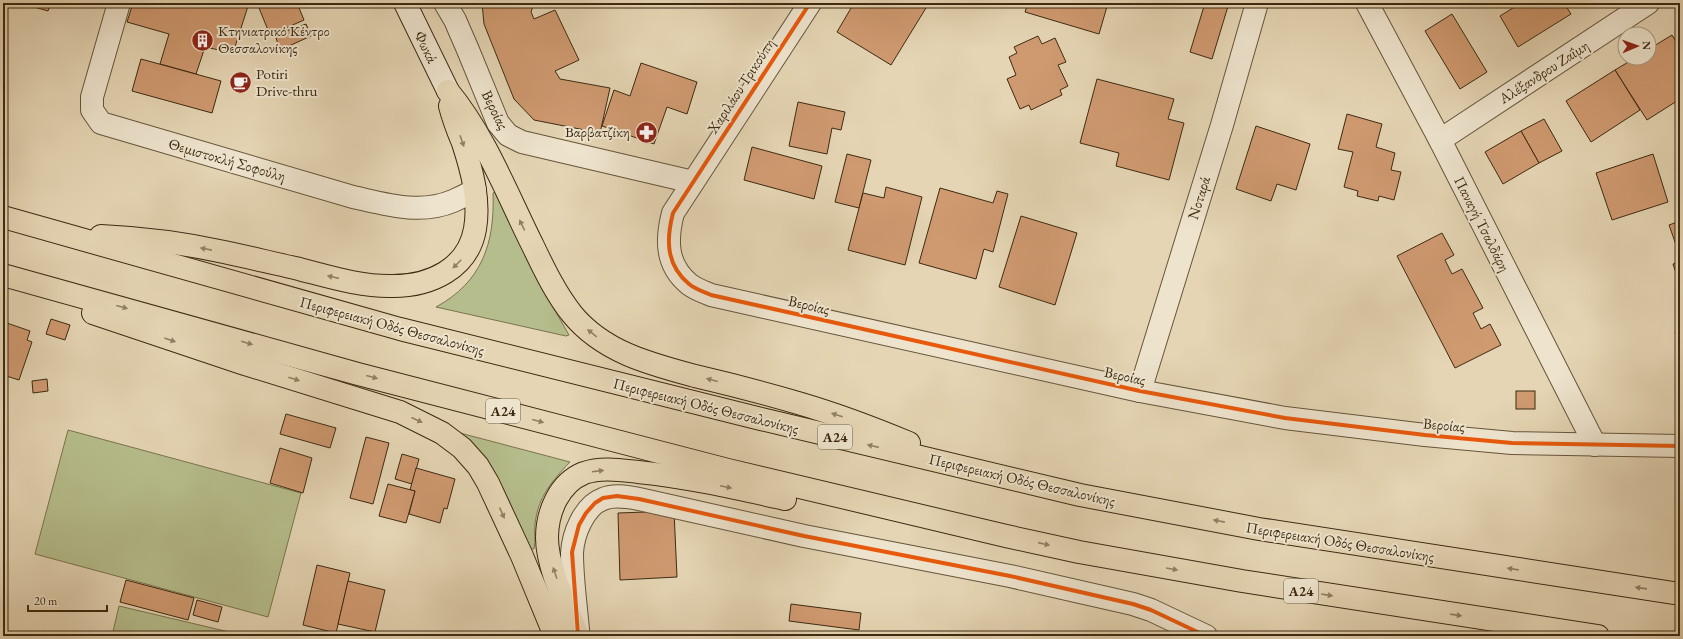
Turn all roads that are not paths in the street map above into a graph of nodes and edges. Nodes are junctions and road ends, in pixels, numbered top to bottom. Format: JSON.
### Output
{"nodes":[{"id":1,"x":119,"y":3,"type":"edge"},
{"id":2,"x":405,"y":3,"type":"edge"},
{"id":3,"x":445,"y":3,"type":"edge"},
{"id":4,"x":810,"y":3,"type":"edge"},
{"id":5,"x":1257,"y":3,"type":"edge"},
{"id":6,"x":1367,"y":3,"type":"edge"},
{"id":7,"x":1648,"y":3,"type":"edge"},
{"id":8,"x":448,"y":91,"type":"junction"},
{"id":9,"x":1440,"y":140,"type":"junction"},
{"id":10,"x":693,"y":182,"type":"junction"},
{"id":11,"x":475,"y":190,"type":"junction"},
{"id":12,"x":3,"y":217,"type":"edge"},
{"id":13,"x":62,"y":234,"type":"junction"},
{"id":14,"x":3,"y":276,"type":"edge"},
{"id":15,"x":1140,"y":391,"type":"junction"},
{"id":16,"x":1595,"y":445,"type":"junction"},
{"id":17,"x":1680,"y":446,"type":"edge"},
{"id":18,"x":978,"y":470,"type":"junction"},
{"id":19,"x":1006,"y":536,"type":"junction"},
{"id":20,"x":1680,"y":594,"type":"edge"},
{"id":21,"x":578,"y":635,"type":"edge"},
{"id":22,"x":555,"y":636,"type":"edge"},
{"id":23,"x":1206,"y":636,"type":"edge"},
{"id":24,"x":1598,"y":636,"type":"edge"}],
"edges":[{"from":1,"to":11,"type":"street","name":"Θεμιστοκλή Σοφούλη"},
{"from":2,"to":8,"type":"street","name":"Φωκά"},
{"from":3,"to":10,"type":"street","name":"Βεροίας"},
{"from":4,"to":10,"type":"street","name":"Χαριλάου Τρικούπη"},
{"from":5,"to":15,"type":"street","name":"Νοταρά"},
{"from":6,"to":9,"type":"street","name":"Παναγή Τσαλδάρη"},
{"from":7,"to":9,"type":"street","name":"Αλέξανδρου Ζαΐμη"},
{"from":8,"to":11,"type":"highway","one_way":true},
{"from":18,"to":8,"type":"highway","one_way":true},
{"from":9,"to":16,"type":"street","name":"Παναγή Τσαλδάρη"},
{"from":10,"to":15,"type":"street","name":"Βεροίας"},
{"from":11,"to":13,"type":"highway","one_way":true},
{"from":12,"to":13,"type":"highway","name":"Περιφερειακή Οδός Θεσσαλονίκης","number":"Α24"},
{"from":18,"to":13,"type":"highway","name":"Περιφερειακή Οδός Θεσσαλονίκης","number":"Α24","one_way":true},
{"from":14,"to":19,"type":"highway","number":"Α24","one_way":true},
{"from":14,"to":22,"type":"highway","one_way":true},
{"from":15,"to":16,"type":"street","name":"Βεροίας"},
{"from":16,"to":17,"type":"street","name":"Βεροίας"},
{"from":20,"to":18,"type":"highway","name":"Περιφερειακή Οδός Θεσσαλονίκης","number":"Α24","one_way":true},
{"from":21,"to":19,"type":"highway","one_way":true},
{"from":19,"to":24,"type":"highway","number":"Α24","one_way":true},
{"from":21,"to":23,"type":"street"}]}
